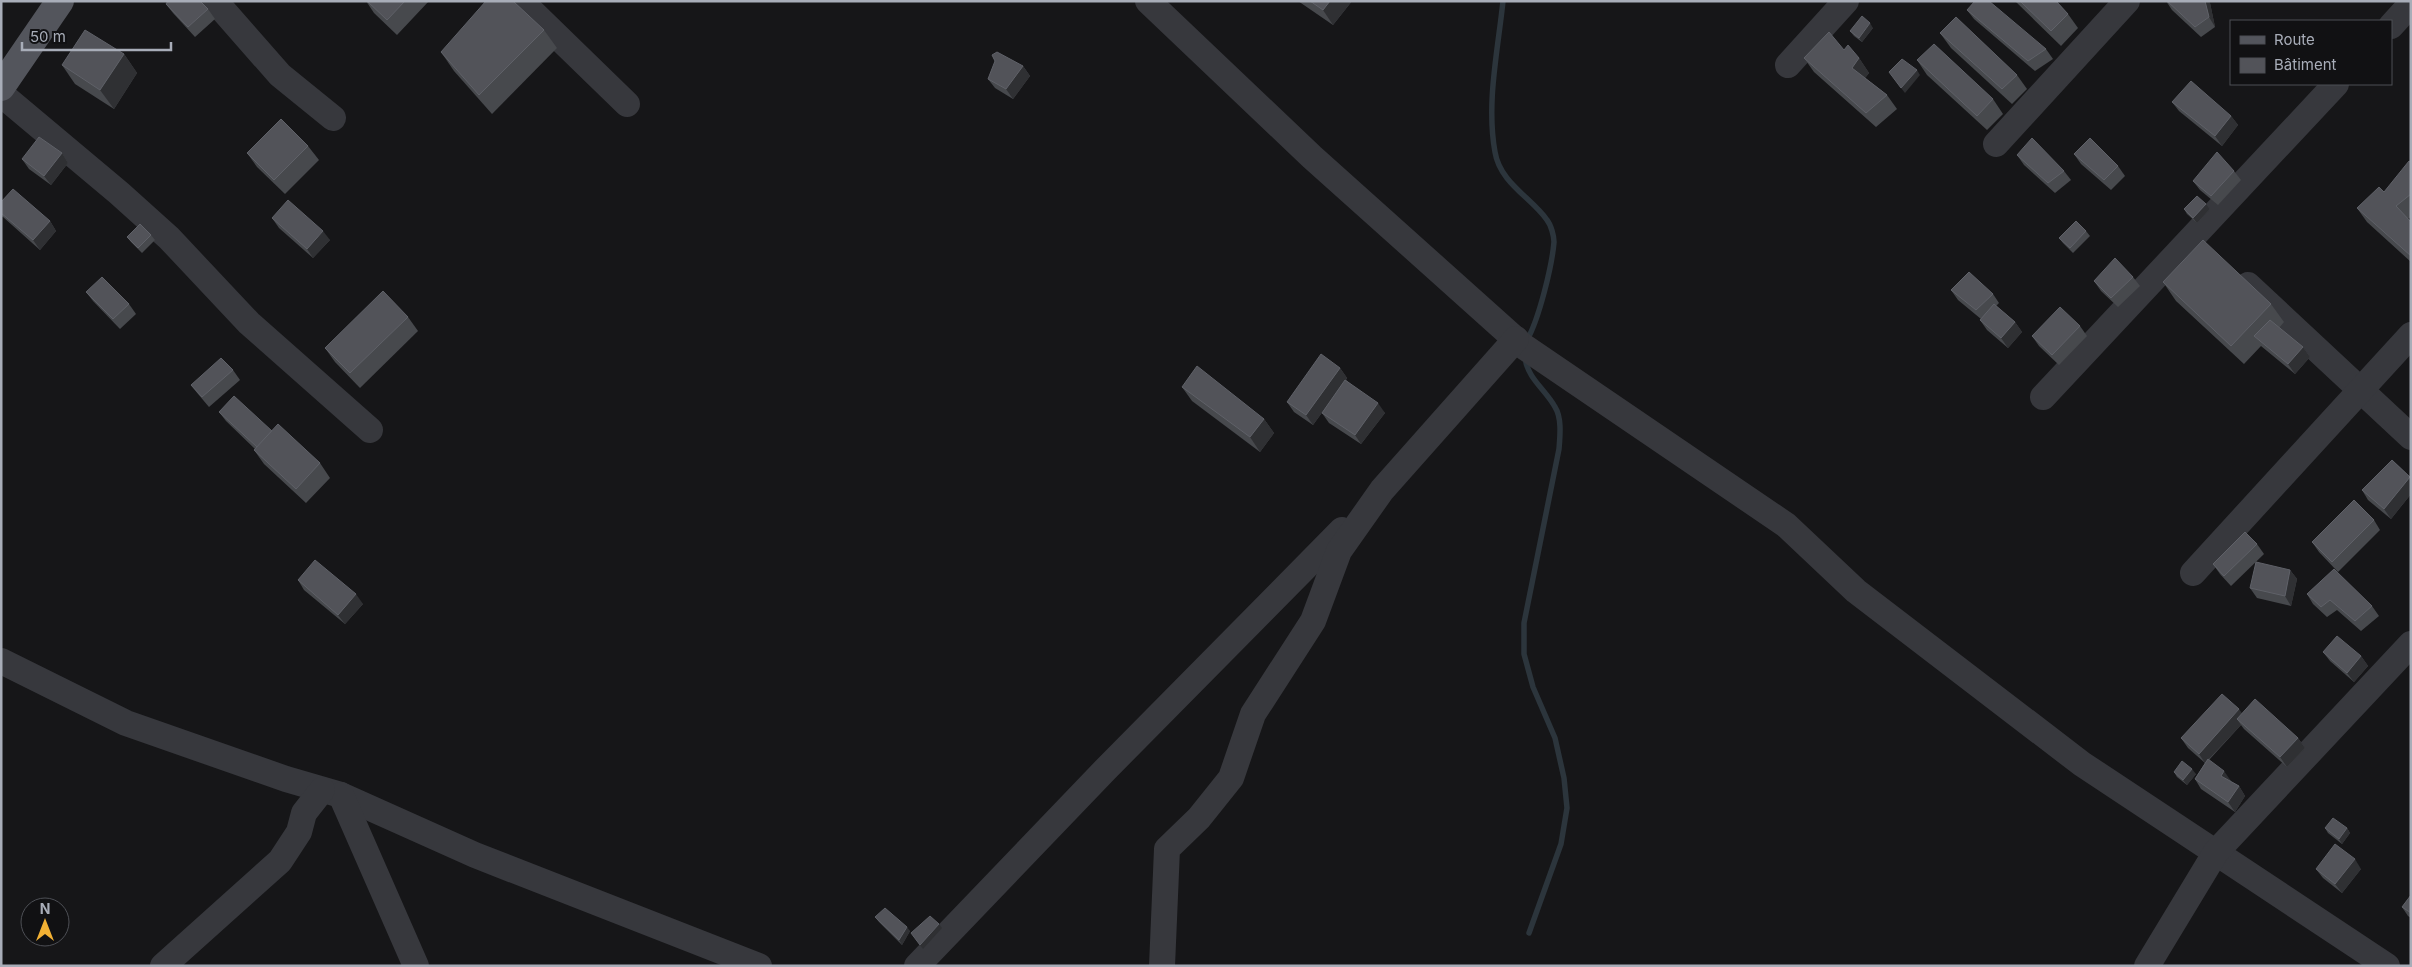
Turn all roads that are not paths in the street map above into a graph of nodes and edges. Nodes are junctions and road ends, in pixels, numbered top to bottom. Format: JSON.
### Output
{"nodes":[{"id":1,"x":60,"y":1,"type":"edge"},
{"id":2,"x":215,"y":1,"type":"edge"},
{"id":3,"x":521,"y":1,"type":"edge"},
{"id":4,"x":1148,"y":1,"type":"edge"},
{"id":5,"x":1846,"y":1,"type":"edge"},
{"id":6,"x":2127,"y":1,"type":"edge"},
{"id":7,"x":2411,"y":4,"type":"edge"},
{"id":8,"x":2392,"y":25,"type":"edge"},
{"id":9,"x":1788,"y":65,"type":"dead end"},
{"id":10,"x":2335,"y":85,"type":"edge"},
{"id":11,"x":1,"y":87,"type":"edge"},
{"id":12,"x":1,"y":94,"type":"edge"},
{"id":13,"x":627,"y":104,"type":"dead end"},
{"id":14,"x":333,"y":118,"type":"dead end"},
{"id":15,"x":1996,"y":144,"type":"dead end"},
{"id":16,"x":2231,"y":269,"type":"edge"},
{"id":17,"x":2411,"y":335,"type":"edge"},
{"id":18,"x":1516,"y":339,"type":"junction"},
{"id":19,"x":2361,"y":389,"type":"junction"},
{"id":20,"x":2043,"y":397,"type":"dead end"},
{"id":21,"x":370,"y":430,"type":"dead end"},
{"id":22,"x":2411,"y":437,"type":"edge"},
{"id":23,"x":1382,"y":490,"type":"junction"},
{"id":24,"x":2193,"y":574,"type":"dead end"},
{"id":25,"x":2411,"y":644,"type":"edge"},
{"id":26,"x":1,"y":661,"type":"edge"},
{"id":27,"x":331,"y":792,"type":"junction"},
{"id":28,"x":2216,"y":852,"type":"junction"},
{"id":29,"x":163,"y":966,"type":"edge"},
{"id":30,"x":416,"y":966,"type":"edge"},
{"id":31,"x":759,"y":966,"type":"edge"},
{"id":32,"x":916,"y":966,"type":"edge"},
{"id":33,"x":1162,"y":966,"type":"edge"},
{"id":34,"x":2148,"y":966,"type":"edge"},
{"id":35,"x":2387,"y":966,"type":"edge"}],
"edges":[{"from":1,"to":11,"type":"main road"},
{"from":2,"to":14,"type":"street"},
{"from":3,"to":13,"type":"street"},
{"from":4,"to":18,"type":"street"},
{"from":5,"to":9,"type":"street"},
{"from":6,"to":15,"type":"street"},
{"from":7,"to":8,"type":"street"},
{"from":10,"to":20,"type":"street"},
{"from":12,"to":21,"type":"street"},
{"from":16,"to":19,"type":"street"},
{"from":17,"to":19,"type":"street"},
{"from":18,"to":23,"type":"street"},
{"from":18,"to":28,"type":"street"},
{"from":19,"to":22,"type":"street"},
{"from":19,"to":24,"type":"street"},
{"from":23,"to":32,"type":"street"},
{"from":23,"to":33,"type":"street"},
{"from":25,"to":28,"type":"street"},
{"from":26,"to":27,"type":"street"},
{"from":27,"to":29,"type":"street"},
{"from":27,"to":30,"type":"street"},
{"from":27,"to":31,"type":"street"},
{"from":28,"to":34,"type":"street"},
{"from":28,"to":35,"type":"street"}]}
